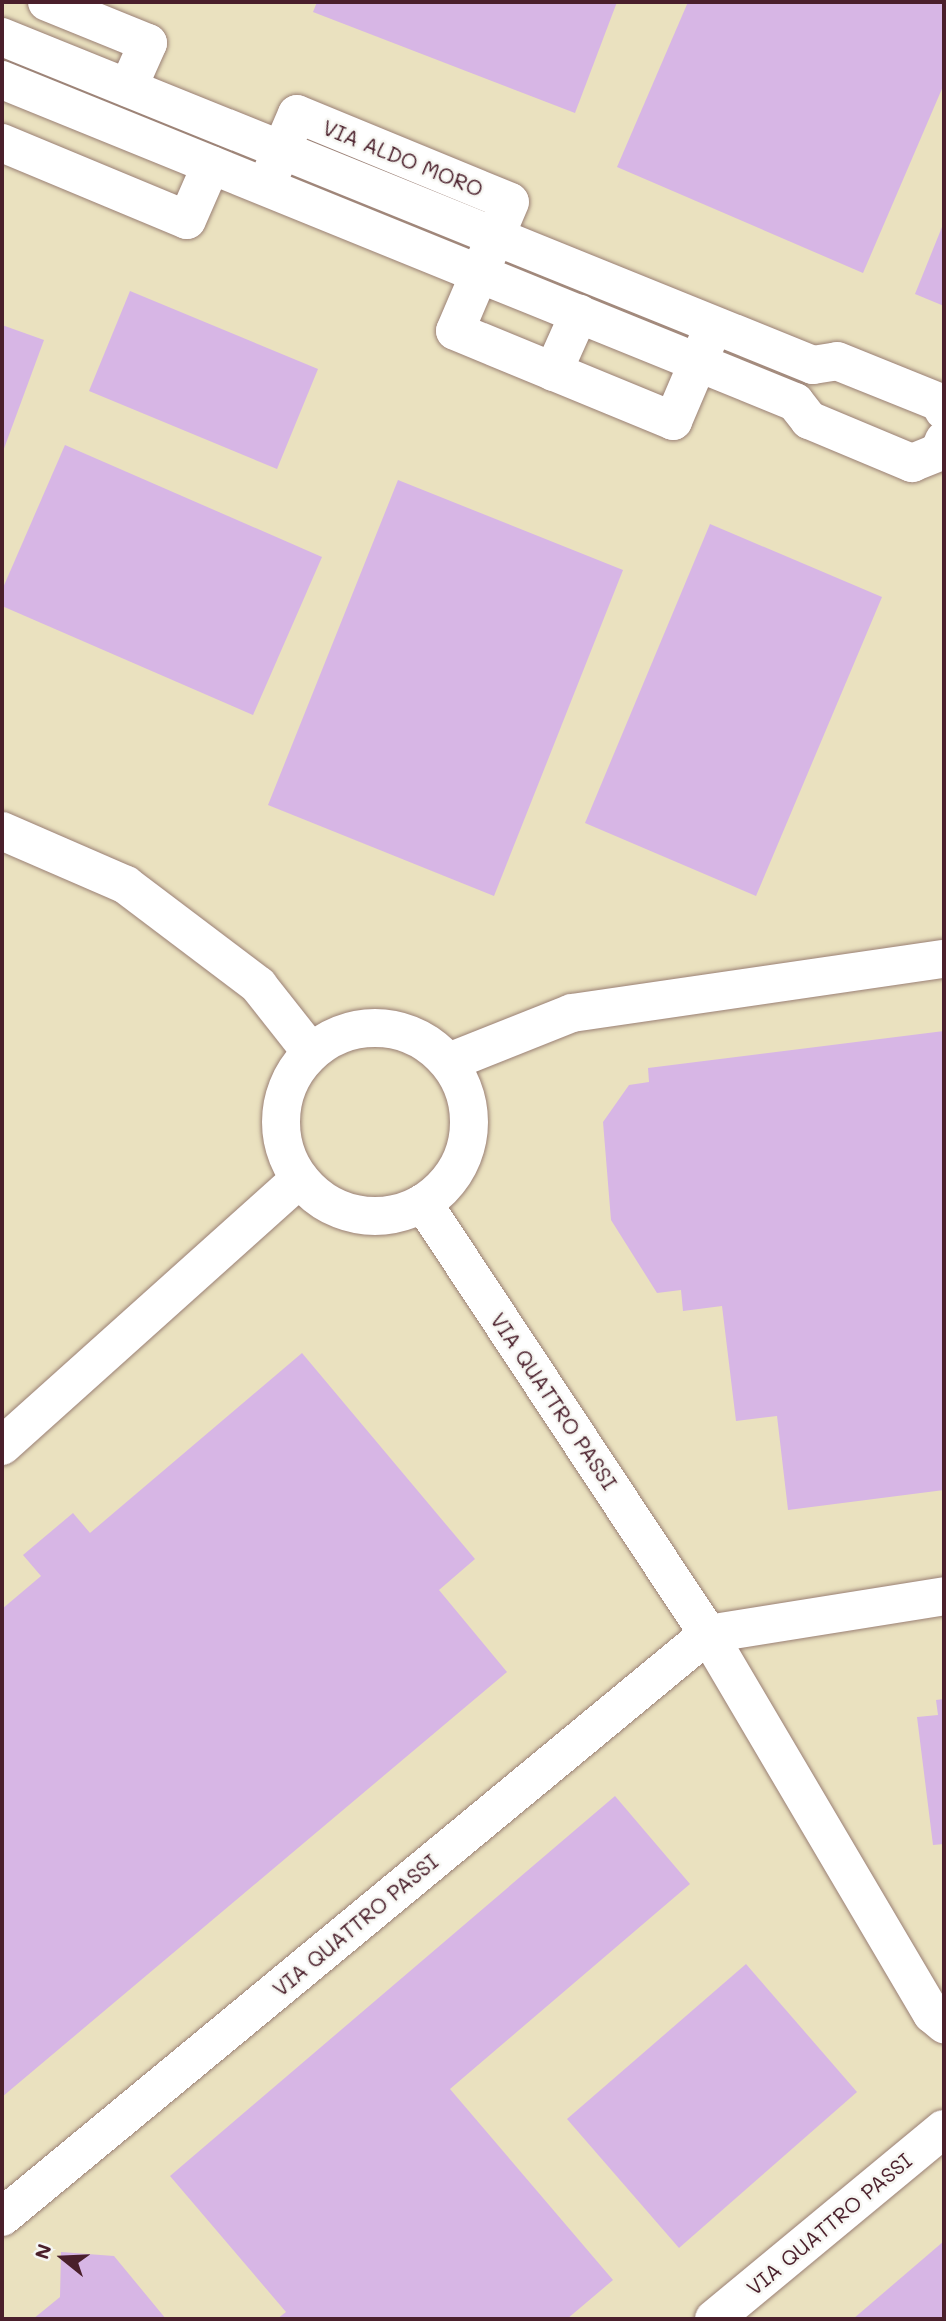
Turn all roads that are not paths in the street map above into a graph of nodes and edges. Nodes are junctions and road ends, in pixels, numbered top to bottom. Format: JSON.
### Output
{"nodes":[{"id":1,"x":47,"y":2,"type":"edge"},
{"id":2,"x":2,"y":37,"type":"edge"},
{"id":3,"x":2,"y":79,"type":"edge"},
{"id":4,"x":128,"y":88,"type":"junction"},
{"id":5,"x":2,"y":143,"type":"edge"},
{"id":6,"x":282,"y":150,"type":"junction"},
{"id":7,"x":211,"y":165,"type":"junction"},
{"id":8,"x":266,"y":187,"type":"junction"},
{"id":9,"x":496,"y":236,"type":"junction"},
{"id":10,"x":480,"y":274,"type":"junction"},
{"id":11,"x":579,"y":314,"type":"junction"},
{"id":12,"x":714,"y":325,"type":"junction"},
{"id":13,"x":837,"y":361,"type":"junction"},
{"id":14,"x":698,"y":363,"type":"junction"},
{"id":15,"x":554,"y":372,"type":"junction"},
{"id":16,"x":944,"y":411,"type":"edge"},
{"id":17,"x":809,"y":420,"type":"junction"},
{"id":18,"x":944,"y":440,"type":"edge"},
{"id":19,"x":2,"y":831,"type":"edge"},
{"id":20,"x":944,"y":959,"type":"edge"},
{"id":21,"x":311,"y":1052,"type":"junction"},
{"id":22,"x":449,"y":1062,"type":"junction"},
{"id":23,"x":300,"y":1179,"type":"junction"},
{"id":24,"x":423,"y":1203,"type":"junction"},
{"id":25,"x":2,"y":1446,"type":"edge"},
{"id":26,"x":944,"y":1595,"type":"edge"},
{"id":27,"x":708,"y":1634,"type":"junction"},
{"id":28,"x":944,"y":2024,"type":"edge"},
{"id":29,"x":944,"y":2129,"type":"edge"},
{"id":30,"x":2,"y":2217,"type":"edge"},
{"id":31,"x":714,"y":2319,"type":"edge"}],
"edges":[{"from":1,"to":4,"type":"street"},
{"from":2,"to":4,"type":"street","name":"VIA ALDO MORO"},
{"from":3,"to":7,"type":"street"},
{"from":4,"to":6,"type":"street","name":"VIA ALDO MORO"},
{"from":5,"to":7,"type":"street"},
{"from":6,"to":8,"type":"street"},
{"from":6,"to":9,"type":"street","name":"VIA ALDO MORO"},
{"from":7,"to":8,"type":"street"},
{"from":8,"to":10,"type":"street"},
{"from":9,"to":10,"type":"street"},
{"from":9,"to":12,"type":"street","name":"VIA ALDO MORO"},
{"from":10,"to":11,"type":"street"},
{"from":10,"to":15,"type":"street"},
{"from":11,"to":14,"type":"street"},
{"from":11,"to":15,"type":"street"},
{"from":12,"to":13,"type":"street","name":"VIA ALDO MORO"},
{"from":12,"to":14,"type":"street"},
{"from":13,"to":16,"type":"street","name":"VIA ALDO MORO"},
{"from":13,"to":17,"type":"street"},
{"from":14,"to":15,"type":"street"},
{"from":14,"to":17,"type":"street"},
{"from":17,"to":18,"type":"street"},
{"from":19,"to":21,"type":"street"},
{"from":20,"to":22,"type":"street"},
{"from":21,"to":22,"type":"street"},
{"from":21,"to":23,"type":"street"},
{"from":22,"to":24,"type":"street"},
{"from":23,"to":24,"type":"street"},
{"from":23,"to":25,"type":"street"},
{"from":24,"to":27,"type":"street","name":"VIA QUATTRO PASSI"},
{"from":26,"to":27,"type":"street"},
{"from":27,"to":28,"type":"street","name":"VIA QUATTRO PASSI"},
{"from":27,"to":30,"type":"street","name":"VIA QUATTRO PASSI"},
{"from":29,"to":31,"type":"street","name":"VIA QUATTRO PASSI"}]}
